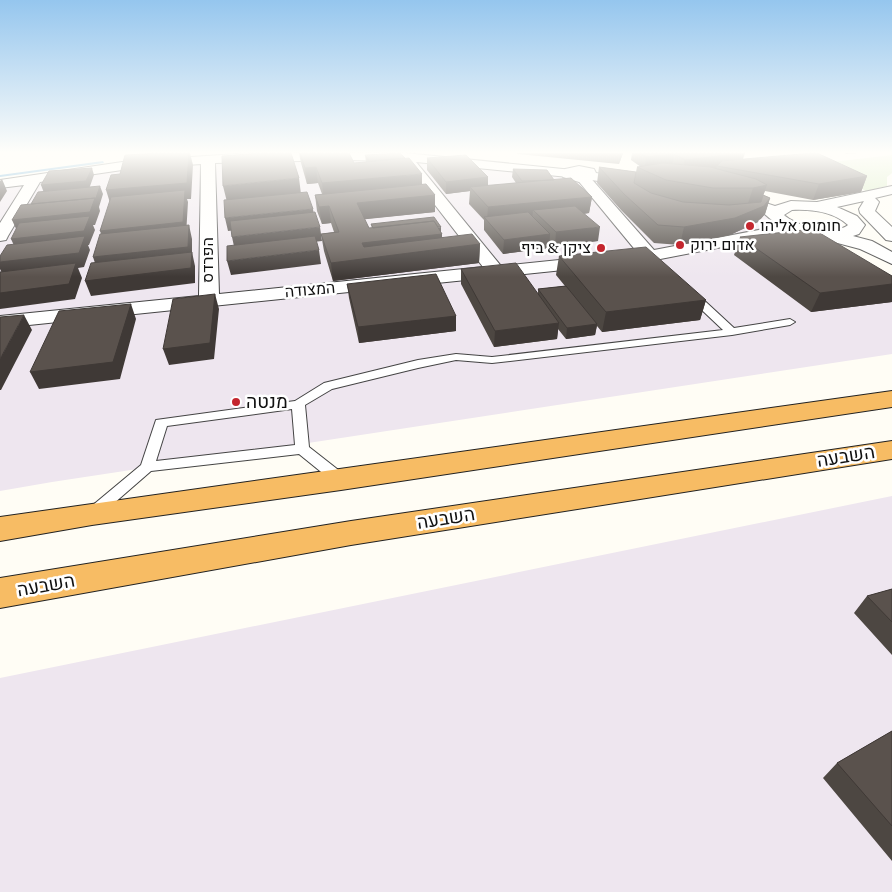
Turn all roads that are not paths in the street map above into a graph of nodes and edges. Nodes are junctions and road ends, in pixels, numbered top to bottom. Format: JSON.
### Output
{"nodes":[{"id":1,"x":25,"y":195,"type":"edge"},
{"id":2,"x":208,"y":195,"type":"edge"},
{"id":3,"x":434,"y":195,"type":"edge"},
{"id":4,"x":600,"y":195,"type":"edge"},
{"id":5,"x":730,"y":195,"type":"edge"},
{"id":6,"x":741,"y":195,"type":"edge"},
{"id":7,"x":869,"y":195,"type":"edge"},
{"id":8,"x":892,"y":196,"type":"edge"},
{"id":9,"x":870,"y":202,"type":"junction"},
{"id":10,"x":811,"y":206,"type":"junction"},
{"id":11,"x":777,"y":216,"type":"junction"},
{"id":12,"x":852,"y":220,"type":"junction"},
{"id":13,"x":815,"y":232,"type":"junction"},
{"id":14,"x":0,"y":236,"type":"edge"},
{"id":15,"x":892,"y":236,"type":"edge"},
{"id":16,"x":738,"y":240,"type":"junction"},
{"id":17,"x":892,"y":247,"type":"edge"},
{"id":18,"x":654,"y":259,"type":"junction"},
{"id":19,"x":892,"y":259,"type":"edge"},
{"id":20,"x":496,"y":272,"type":"junction"},
{"id":21,"x":684,"y":287,"type":"edge"},
{"id":22,"x":209,"y":299,"type":"junction"},
{"id":23,"x":0,"y":322,"type":"edge"},
{"id":24,"x":790,"y":322,"type":"dead end"},
{"id":25,"x":732,"y":332,"type":"junction"},
{"id":26,"x":892,"y":399,"type":"edge"},
{"id":27,"x":298,"y":404,"type":"junction"},
{"id":28,"x":302,"y":449,"type":"junction"},
{"id":29,"x":892,"y":450,"type":"edge"},
{"id":30,"x":147,"y":467,"type":"junction"},
{"id":31,"x":341,"y":480,"type":"junction"},
{"id":32,"x":92,"y":514,"type":"junction"},
{"id":33,"x":0,"y":529,"type":"edge"},
{"id":34,"x":0,"y":593,"type":"edge"}],
"edges":[{"from":1,"to":14,"type":"street"},
{"from":2,"to":22,"type":"street","name":"הפרדס"},
{"from":3,"to":20,"type":"street"},
{"from":4,"to":18,"type":"street"},
{"from":5,"to":11,"type":"street"},
{"from":6,"to":10,"type":"street"},
{"from":7,"to":10,"type":"street"},
{"from":8,"to":9,"type":"street"},
{"from":9,"to":12,"type":"street"},
{"from":9,"to":15,"type":"street"},
{"from":10,"to":11,"type":"street"},
{"from":10,"to":12,"type":"street"},
{"from":11,"to":13,"type":"street"},
{"from":11,"to":16,"type":"street","name":"המצודה"},
{"from":12,"to":13,"type":"street"},
{"from":12,"to":17,"type":"street"},
{"from":13,"to":16,"type":"street","name":"המצודה"},
{"from":13,"to":19,"type":"street"},
{"from":16,"to":18,"type":"street","name":"המצודה"},
{"from":18,"to":20,"type":"street","name":"המצודה"},
{"from":20,"to":22,"type":"street","name":"המצודה"},
{"from":21,"to":25,"type":"lane"},
{"from":22,"to":23,"type":"street","name":"המצודה"},
{"from":24,"to":25,"type":"lane"},
{"from":25,"to":27,"type":"lane"},
{"from":26,"to":31,"type":"highway"},
{"from":27,"to":28,"type":"lane"},
{"from":27,"to":30,"type":"lane"},
{"from":28,"to":30,"type":"lane"},
{"from":28,"to":31,"type":"lane"},
{"from":29,"to":34,"type":"highway","name":"השבעה"},
{"from":30,"to":32,"type":"lane"},
{"from":31,"to":32,"type":"highway"},
{"from":32,"to":33,"type":"highway"}]}
